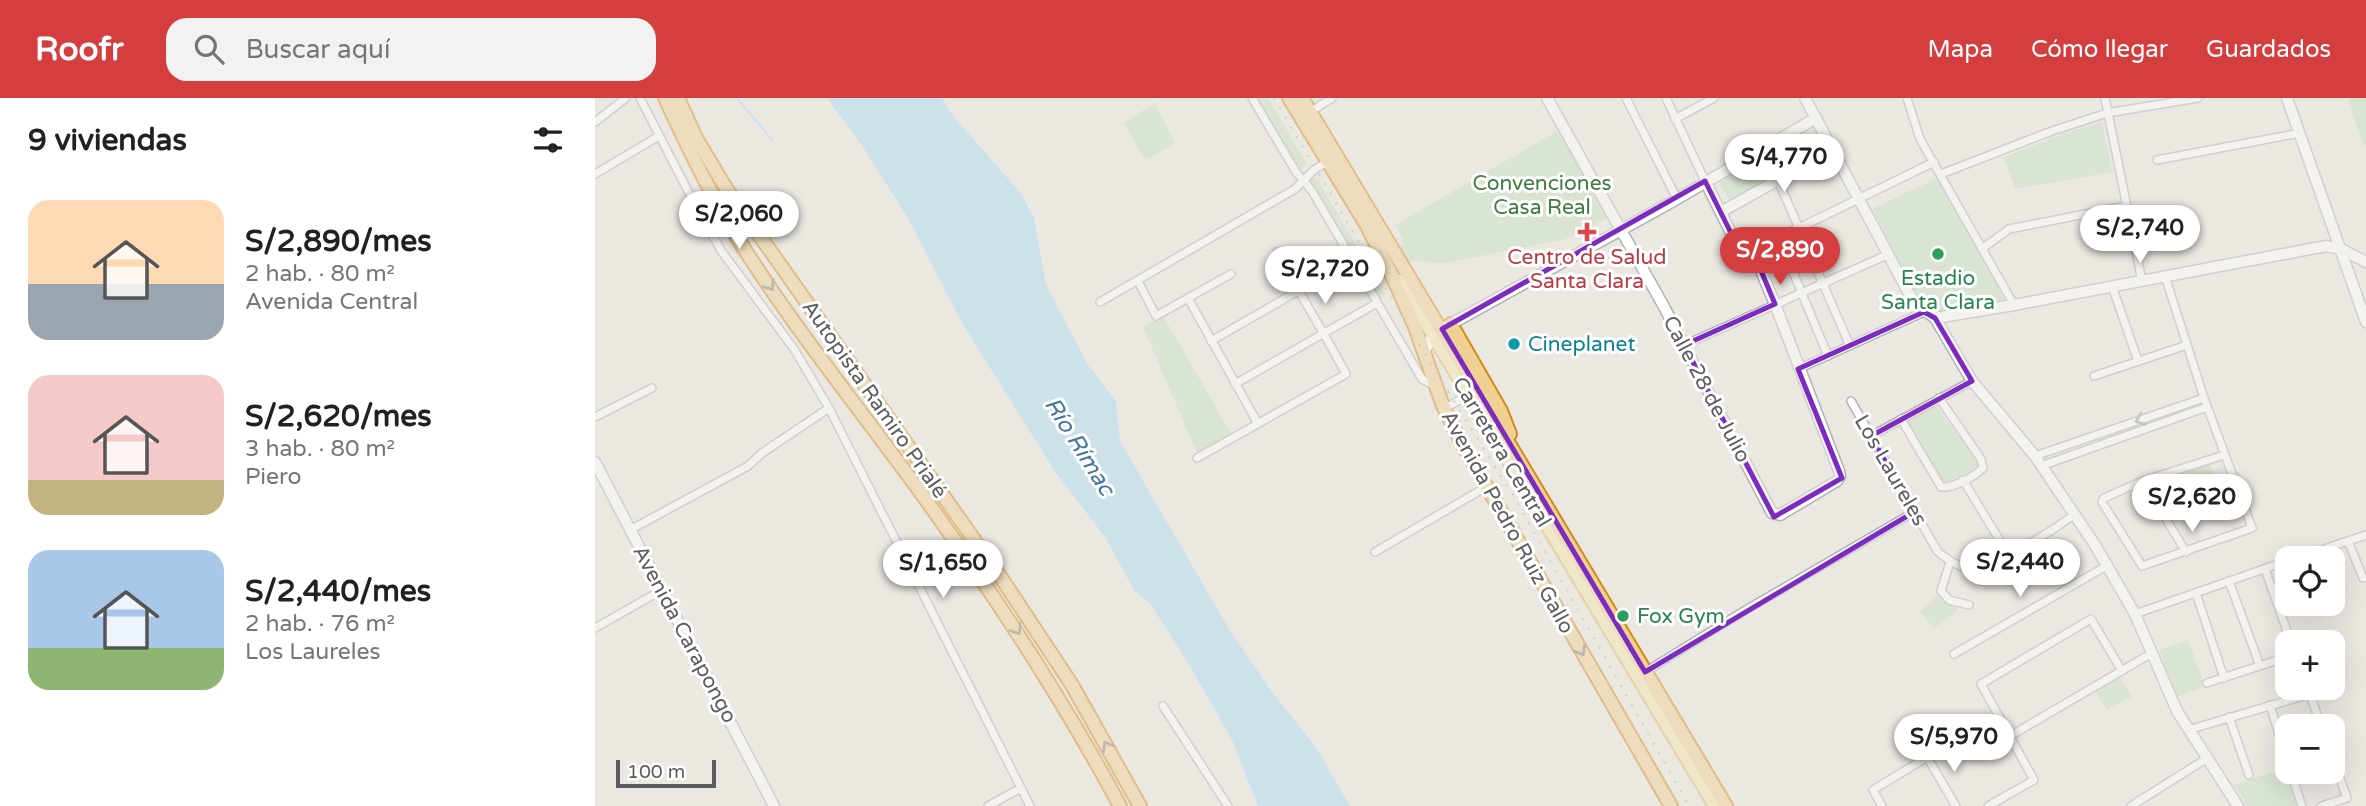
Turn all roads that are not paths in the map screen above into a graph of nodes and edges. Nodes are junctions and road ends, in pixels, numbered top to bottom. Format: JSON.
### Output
{"nodes":[{"id":1,"x":640,"y":98,"type":"edge"},
{"id":2,"x":666,"y":98,"type":"edge"},
{"id":3,"x":677,"y":98,"type":"edge"},
{"id":4,"x":1252,"y":98,"type":"edge"},
{"id":5,"x":1289,"y":98,"type":"edge"},
{"id":6,"x":1302,"y":98,"type":"edge"},
{"id":7,"x":1332,"y":98,"type":"edge"},
{"id":8,"x":1548,"y":98,"type":"edge"},
{"id":9,"x":1626,"y":98,"type":"edge"},
{"id":10,"x":1666,"y":98,"type":"edge"},
{"id":11,"x":1714,"y":98,"type":"edge"},
{"id":12,"x":1805,"y":98,"type":"edge"},
{"id":13,"x":1907,"y":98,"type":"edge"},
{"id":14,"x":2105,"y":98,"type":"edge"},
{"id":15,"x":2198,"y":98,"type":"edge"},
{"id":16,"x":2287,"y":98,"type":"edge"},
{"id":17,"x":621,"y":100,"type":"edge"},
{"id":18,"x":1310,"y":111,"type":"junction"},
{"id":19,"x":2108,"y":113,"type":"junction"},
{"id":20,"x":1816,"y":118,"type":"junction"},
{"id":21,"x":1675,"y":119,"type":"junction"},
{"id":22,"x":595,"y":122,"type":"edge"},
{"id":23,"x":2299,"y":133,"type":"junction"},
{"id":24,"x":659,"y":136,"type":"junction"},
{"id":25,"x":1831,"y":150,"type":"junction"},
{"id":26,"x":1332,"y":159,"type":"junction"},
{"id":27,"x":2157,"y":160,"type":"dead end"},
{"id":28,"x":1934,"y":162,"type":"junction"},
{"id":29,"x":1941,"y":173,"type":"junction"},
{"id":30,"x":595,"y":174,"type":"edge"},
{"id":31,"x":1304,"y":180,"type":"junction"},
{"id":32,"x":1778,"y":180,"type":"junction"},
{"id":33,"x":1705,"y":181,"type":"junction"},
{"id":34,"x":1677,"y":199,"type":"junction"},
{"id":35,"x":1858,"y":200,"type":"junction"},
{"id":36,"x":2126,"y":206,"type":"junction"},
{"id":37,"x":1721,"y":212,"type":"junction"},
{"id":38,"x":1367,"y":226,"type":"junction"},
{"id":39,"x":1799,"y":228,"type":"junction"},
{"id":40,"x":1621,"y":230,"type":"junction"},
{"id":41,"x":1778,"y":236,"type":"junction"},
{"id":42,"x":1751,"y":247,"type":"junction"},
{"id":43,"x":1983,"y":248,"type":"junction"},
{"id":44,"x":2341,"y":249,"type":"junction"},
{"id":45,"x":1277,"y":252,"type":"dead end"},
{"id":46,"x":1887,"y":255,"type":"junction"},
{"id":47,"x":2366,"y":262,"type":"edge"},
{"id":48,"x":2347,"y":266,"type":"junction"},
{"id":49,"x":1231,"y":274,"type":"dead end"},
{"id":50,"x":2165,"y":276,"type":"junction"},
{"id":51,"x":1138,"y":281,"type":"junction"},
{"id":52,"x":2142,"y":281,"type":"junction"},
{"id":53,"x":1822,"y":284,"type":"junction"},
{"id":54,"x":2112,"y":286,"type":"junction"},
{"id":55,"x":1298,"y":291,"type":"junction"},
{"id":56,"x":1801,"y":293,"type":"junction"},
{"id":57,"x":1188,"y":298,"type":"junction"},
{"id":58,"x":1100,"y":302,"type":"dead end"},
{"id":59,"x":1377,"y":303,"type":"junction"},
{"id":60,"x":1775,"y":304,"type":"junction"},
{"id":61,"x":2014,"y":305,"type":"junction"},
{"id":62,"x":1924,"y":312,"type":"junction"},
{"id":63,"x":1935,"y":318,"type":"junction"},
{"id":64,"x":2366,"y":322,"type":"edge"},
{"id":65,"x":1442,"y":330,"type":"junction"},
{"id":66,"x":1325,"y":334,"type":"junction"},
{"id":67,"x":1211,"y":341,"type":"junction"},
{"id":68,"x":1684,"y":345,"type":"junction"},
{"id":69,"x":2187,"y":345,"type":"junction"},
{"id":70,"x":1850,"y":346,"type":"junction"},
{"id":71,"x":1424,"y":353,"type":"junction"},
{"id":72,"x":1828,"y":356,"type":"junction"},
{"id":73,"x":2138,"y":361,"type":"junction"},
{"id":74,"x":1798,"y":369,"type":"junction"},
{"id":75,"x":2094,"y":376,"type":"dead end"},
{"id":76,"x":1972,"y":381,"type":"junction"},
{"id":77,"x":1235,"y":384,"type":"junction"},
{"id":78,"x":1434,"y":386,"type":"junction"},
{"id":79,"x":652,"y":388,"type":"dead end"},
{"id":80,"x":1468,"y":395,"type":"junction"},
{"id":81,"x":1939,"y":398,"type":"junction"},
{"id":82,"x":1851,"y":401,"type":"dead end"},
{"id":83,"x":2206,"y":402,"type":"junction"},
{"id":84,"x":829,"y":408,"type":"junction"},
{"id":85,"x":1444,"y":408,"type":"junction"},
{"id":86,"x":595,"y":417,"type":"edge"},
{"id":87,"x":1901,"y":418,"type":"junction"},
{"id":88,"x":1257,"y":422,"type":"junction"},
{"id":89,"x":1871,"y":436,"type":"junction"},
{"id":90,"x":2224,"y":455,"type":"junction"},
{"id":91,"x":2035,"y":456,"type":"junction"},
{"id":92,"x":1197,"y":457,"type":"dead end"},
{"id":93,"x":595,"y":462,"type":"edge"},
{"id":94,"x":2041,"y":466,"type":"junction"},
{"id":95,"x":1963,"y":480,"type":"junction"},
{"id":96,"x":2143,"y":481,"type":"junction"},
{"id":97,"x":1486,"y":487,"type":"junction"},
{"id":98,"x":2236,"y":488,"type":"junction"},
{"id":99,"x":1914,"y":512,"type":"junction"},
{"id":100,"x":2074,"y":515,"type":"junction"},
{"id":101,"x":2163,"y":515,"type":"junction"},
{"id":102,"x":630,"y":530,"type":"junction"},
{"id":103,"x":2366,"y":535,"type":"edge"},
{"id":104,"x":2348,"y":541,"type":"junction"},
{"id":105,"x":2335,"y":546,"type":"edge"},
{"id":106,"x":1375,"y":552,"type":"dead end"},
{"id":107,"x":2186,"y":552,"type":"junction"},
{"id":108,"x":2008,"y":554,"type":"junction"},
{"id":109,"x":1950,"y":562,"type":"junction"},
{"id":110,"x":2108,"y":565,"type":"junction"},
{"id":111,"x":2275,"y":566,"type":"edge"},
{"id":112,"x":2265,"y":569,"type":"junction"},
{"id":113,"x":2363,"y":578,"type":"dead end"},
{"id":114,"x":2229,"y":581,"type":"junction"},
{"id":115,"x":662,"y":590,"type":"junction"},
{"id":116,"x":2196,"y":593,"type":"junction"},
{"id":117,"x":1969,"y":605,"type":"dead end"},
{"id":118,"x":2135,"y":614,"type":"junction"},
{"id":119,"x":595,"y":628,"type":"edge"},
{"id":120,"x":2287,"y":630,"type":"edge"},
{"id":121,"x":2152,"y":653,"type":"junction"},
{"id":122,"x":1954,"y":654,"type":"dead end"},
{"id":123,"x":2275,"y":661,"type":"edge"},
{"id":124,"x":2260,"y":666,"type":"junction"},
{"id":125,"x":2122,"y":671,"type":"junction"},
{"id":126,"x":1645,"y":672,"type":"junction"},
{"id":127,"x":2224,"y":678,"type":"junction"},
{"id":128,"x":2207,"y":683,"type":"dead end"},
{"id":129,"x":2284,"y":700,"type":"edge"},
{"id":130,"x":2270,"y":705,"type":"junction"},
{"id":131,"x":1163,"y":706,"type":"dead end"},
{"id":132,"x":2229,"y":717,"type":"junction"},
{"id":133,"x":2275,"y":721,"type":"edge"},
{"id":134,"x":2188,"y":730,"type":"junction"},
{"id":135,"x":2010,"y":736,"type":"junction"},
{"id":136,"x":1927,"y":757,"type":"junction"},
{"id":137,"x":2206,"y":759,"type":"junction"},
{"id":138,"x":2249,"y":775,"type":"dead end"},
{"id":139,"x":2295,"y":784,"type":"edge"},
{"id":140,"x":2342,"y":784,"type":"edge"},
{"id":141,"x":1021,"y":788,"type":"junction"},
{"id":142,"x":774,"y":806,"type":"edge"},
{"id":143,"x":988,"y":806,"type":"edge"},
{"id":144,"x":1030,"y":806,"type":"edge"},
{"id":145,"x":1120,"y":806,"type":"edge"},
{"id":146,"x":1140,"y":806,"type":"edge"},
{"id":147,"x":1228,"y":806,"type":"edge"},
{"id":148,"x":1671,"y":806,"type":"edge"},
{"id":149,"x":1714,"y":806,"type":"edge"},
{"id":150,"x":1726,"y":806,"type":"edge"},
{"id":151,"x":1882,"y":806,"type":"edge"},
{"id":152,"x":1957,"y":806,"type":"edge"},
{"id":153,"x":1988,"y":806,"type":"edge"},
{"id":154,"x":2131,"y":806,"type":"edge"},
{"id":155,"x":2238,"y":806,"type":"edge"},
{"id":156,"x":2302,"y":806,"type":"edge"},
{"id":157,"x":2321,"y":806,"type":"edge"}],
"edges":[{"from":1,"to":24,"type":"street"},
{"from":2,"to":145,"type":"highway","name":"Autopista Ramiro Prialé","one_way":true},
{"from":146,"to":3,"type":"highway","name":"Autopista Ramiro Prialé","one_way":true},
{"from":4,"to":31,"type":"street"},
{"from":5,"to":26,"type":"highway","name":"Carretera Central"},
{"from":6,"to":18,"type":"highway","name":"Carretera Central"},
{"from":7,"to":18,"type":"street"},
{"from":8,"to":40,"type":"street","name":"Calle 28 de Julio"},
{"from":9,"to":34,"type":"street"},
{"from":10,"to":21,"type":"street"},
{"from":11,"to":21,"type":"street"},
{"from":12,"to":20,"type":"street"},
{"from":13,"to":28,"type":"street"},
{"from":14,"to":19,"type":"street"},
{"from":15,"to":19,"type":"street"},
{"from":16,"to":23,"type":"street"},
{"from":17,"to":22,"type":"street"},
{"from":18,"to":26,"type":"highway","name":"Carretera Central"},
{"from":19,"to":29,"type":"street"},
{"from":19,"to":36,"type":"street"},
{"from":20,"to":25,"type":"street"},
{"from":20,"to":33,"type":"street"},
{"from":21,"to":33,"type":"street"},
{"from":23,"to":27,"type":"street"},
{"from":23,"to":44,"type":"street"},
{"from":24,"to":30,"type":"street"},
{"from":24,"to":84,"type":"street"},
{"from":25,"to":32,"type":"street"},
{"from":25,"to":35,"type":"street"},
{"from":26,"to":31,"type":"street"},
{"from":26,"to":38,"type":"highway","name":"Carretera Central"},
{"from":26,"to":65,"type":"highway","name":"Carretera Central"},
{"from":28,"to":29,"type":"street"},
{"from":28,"to":35,"type":"street"},
{"from":29,"to":43,"type":"street"},
{"from":31,"to":51,"type":"street"},
{"from":31,"to":59,"type":"street"},
{"from":32,"to":37,"type":"street"},
{"from":32,"to":39,"type":"street"},
{"from":33,"to":34,"type":"street"},
{"from":33,"to":37,"type":"street"},
{"from":34,"to":40,"type":"street"},
{"from":35,"to":39,"type":"street"},
{"from":35,"to":46,"type":"street"},
{"from":36,"to":43,"type":"street"},
{"from":36,"to":52,"type":"street"},
{"from":37,"to":42,"type":"street"},
{"from":38,"to":65,"type":"main road","name":"Carretera Central"},
{"from":38,"to":71,"type":"highway","name":"Avenida Pedro Ruiz Gallo"},
{"from":39,"to":41,"type":"street"},
{"from":39,"to":53,"type":"street"},
{"from":40,"to":65,"type":"street"},
{"from":40,"to":68,"type":"street","name":"Calle 28 de Julio"},
{"from":41,"to":42,"type":"street"},
{"from":41,"to":56,"type":"street"},
{"from":42,"to":60,"type":"street"},
{"from":43,"to":61,"type":"street"},
{"from":44,"to":47,"type":"street"},
{"from":44,"to":48,"type":"street"},
{"from":44,"to":50,"type":"street"},
{"from":45,"to":55,"type":"street"},
{"from":46,"to":53,"type":"street"},
{"from":46,"to":62,"type":"street"},
{"from":47,"to":48,"type":"street"},
{"from":48,"to":64,"type":"street"},
{"from":49,"to":57,"type":"street"},
{"from":50,"to":52,"type":"street"},
{"from":50,"to":69,"type":"street"},
{"from":51,"to":57,"type":"street"},
{"from":51,"to":58,"type":"street"},
{"from":52,"to":54,"type":"street"},
{"from":53,"to":56,"type":"street"},
{"from":53,"to":70,"type":"street"},
{"from":54,"to":61,"type":"street"},
{"from":54,"to":73,"type":"street"},
{"from":55,"to":66,"type":"street"},
{"from":55,"to":67,"type":"street"},
{"from":56,"to":60,"type":"street"},
{"from":56,"to":72,"type":"street"},
{"from":57,"to":67,"type":"street"},
{"from":59,"to":66,"type":"street"},
{"from":59,"to":78,"type":"street"},
{"from":60,"to":68,"type":"street"},
{"from":60,"to":74,"type":"street"},
{"from":61,"to":63,"type":"street"},
{"from":62,"to":63,"type":"street"},
{"from":62,"to":70,"type":"street"},
{"from":63,"to":76,"type":"street"},
{"from":65,"to":71,"type":"street"},
{"from":65,"to":80,"type":"main road","name":"Carretera Central"},
{"from":65,"to":126,"type":"highway","name":"Carretera Central"},
{"from":66,"to":77,"type":"street"},
{"from":66,"to":88,"type":"street"},
{"from":67,"to":77,"type":"street"},
{"from":68,"to":74,"type":"street","name":"Calle 28 de Julio"},
{"from":69,"to":73,"type":"street"},
{"from":69,"to":83,"type":"street"},
{"from":70,"to":72,"type":"street"},
{"from":71,"to":78,"type":"highway","name":"Avenida Pedro Ruiz Gallo"},
{"from":72,"to":74,"type":"street"},
{"from":73,"to":75,"type":"street"},
{"from":76,"to":81,"type":"street"},
{"from":76,"to":91,"type":"street"},
{"from":77,"to":88,"type":"street"},
{"from":78,"to":85,"type":"highway","name":"Avenida Pedro Ruiz Gallo"},
{"from":79,"to":86,"type":"street"},
{"from":80,"to":85,"type":"street"},
{"from":80,"to":149,"type":"main road","name":"Carretera Central"},
{"from":81,"to":87,"type":"street"},
{"from":81,"to":95,"type":"street"},
{"from":82,"to":89,"type":"street","name":"Los Laureles"},
{"from":83,"to":90,"type":"street"},
{"from":83,"to":91,"type":"street","one_way":true},
{"from":83,"to":94,"type":"street"},
{"from":84,"to":102,"type":"street"},
{"from":84,"to":141,"type":"street"},
{"from":85,"to":97,"type":"highway","name":"Avenida Pedro Ruiz Gallo"},
{"from":87,"to":89,"type":"street"},
{"from":87,"to":95,"type":"street"},
{"from":88,"to":92,"type":"street"},
{"from":89,"to":99,"type":"street","name":"Los Laureles"},
{"from":90,"to":96,"type":"street"},
{"from":90,"to":98,"type":"street"},
{"from":91,"to":94,"type":"street"},
{"from":93,"to":102,"type":"street","name":"Avenida Carapongo"},
{"from":94,"to":100,"type":"street"},
{"from":95,"to":108,"type":"street"},
{"from":96,"to":101,"type":"street"},
{"from":96,"to":107,"type":"street"},
{"from":97,"to":106,"type":"street"},
{"from":97,"to":148,"type":"highway","name":"Avenida Pedro Ruiz Gallo","one_way":true},
{"from":98,"to":101,"type":"street"},
{"from":98,"to":107,"type":"street"},
{"from":99,"to":109,"type":"street","name":"Los Laureles"},
{"from":99,"to":126,"type":"street"},
{"from":100,"to":108,"type":"street"},
{"from":100,"to":110,"type":"street"},
{"from":101,"to":107,"type":"street"},
{"from":102,"to":115,"type":"street","name":"Avenida Carapongo"},
{"from":103,"to":104,"type":"street"},
{"from":104,"to":105,"type":"street"},
{"from":104,"to":113,"type":"street"},
{"from":108,"to":109,"type":"street"},
{"from":109,"to":117,"type":"street"},
{"from":110,"to":118,"type":"street"},
{"from":110,"to":122,"type":"street"},
{"from":111,"to":112,"type":"street"},
{"from":112,"to":114,"type":"street"},
{"from":112,"to":120,"type":"street"},
{"from":114,"to":116,"type":"street"},
{"from":114,"to":124,"type":"street"},
{"from":115,"to":119,"type":"street"},
{"from":115,"to":142,"type":"street","name":"Avenida Carapongo"},
{"from":116,"to":118,"type":"street"},
{"from":116,"to":127,"type":"street"},
{"from":118,"to":121,"type":"street"},
{"from":121,"to":125,"type":"street"},
{"from":121,"to":134,"type":"street"},
{"from":123,"to":124,"type":"street"},
{"from":124,"to":127,"type":"street"},
{"from":125,"to":135,"type":"street"},
{"from":125,"to":135,"type":"street"},
{"from":126,"to":150,"type":"highway","name":"Carretera Central"},
{"from":127,"to":128,"type":"street"},
{"from":129,"to":130,"type":"street"},
{"from":130,"to":132,"type":"street"},
{"from":130,"to":133,"type":"street"},
{"from":131,"to":147,"type":"street"},
{"from":132,"to":134,"type":"street"},
{"from":132,"to":138,"type":"street"},
{"from":134,"to":137,"type":"street"},
{"from":135,"to":136,"type":"street"},
{"from":135,"to":153,"type":"street"},
{"from":136,"to":151,"type":"street"},
{"from":136,"to":152,"type":"street"},
{"from":137,"to":154,"type":"street"},
{"from":137,"to":155,"type":"street"},
{"from":139,"to":156,"type":"street"},
{"from":140,"to":157,"type":"street"},
{"from":141,"to":143,"type":"street"},
{"from":141,"to":144,"type":"street"}]}
